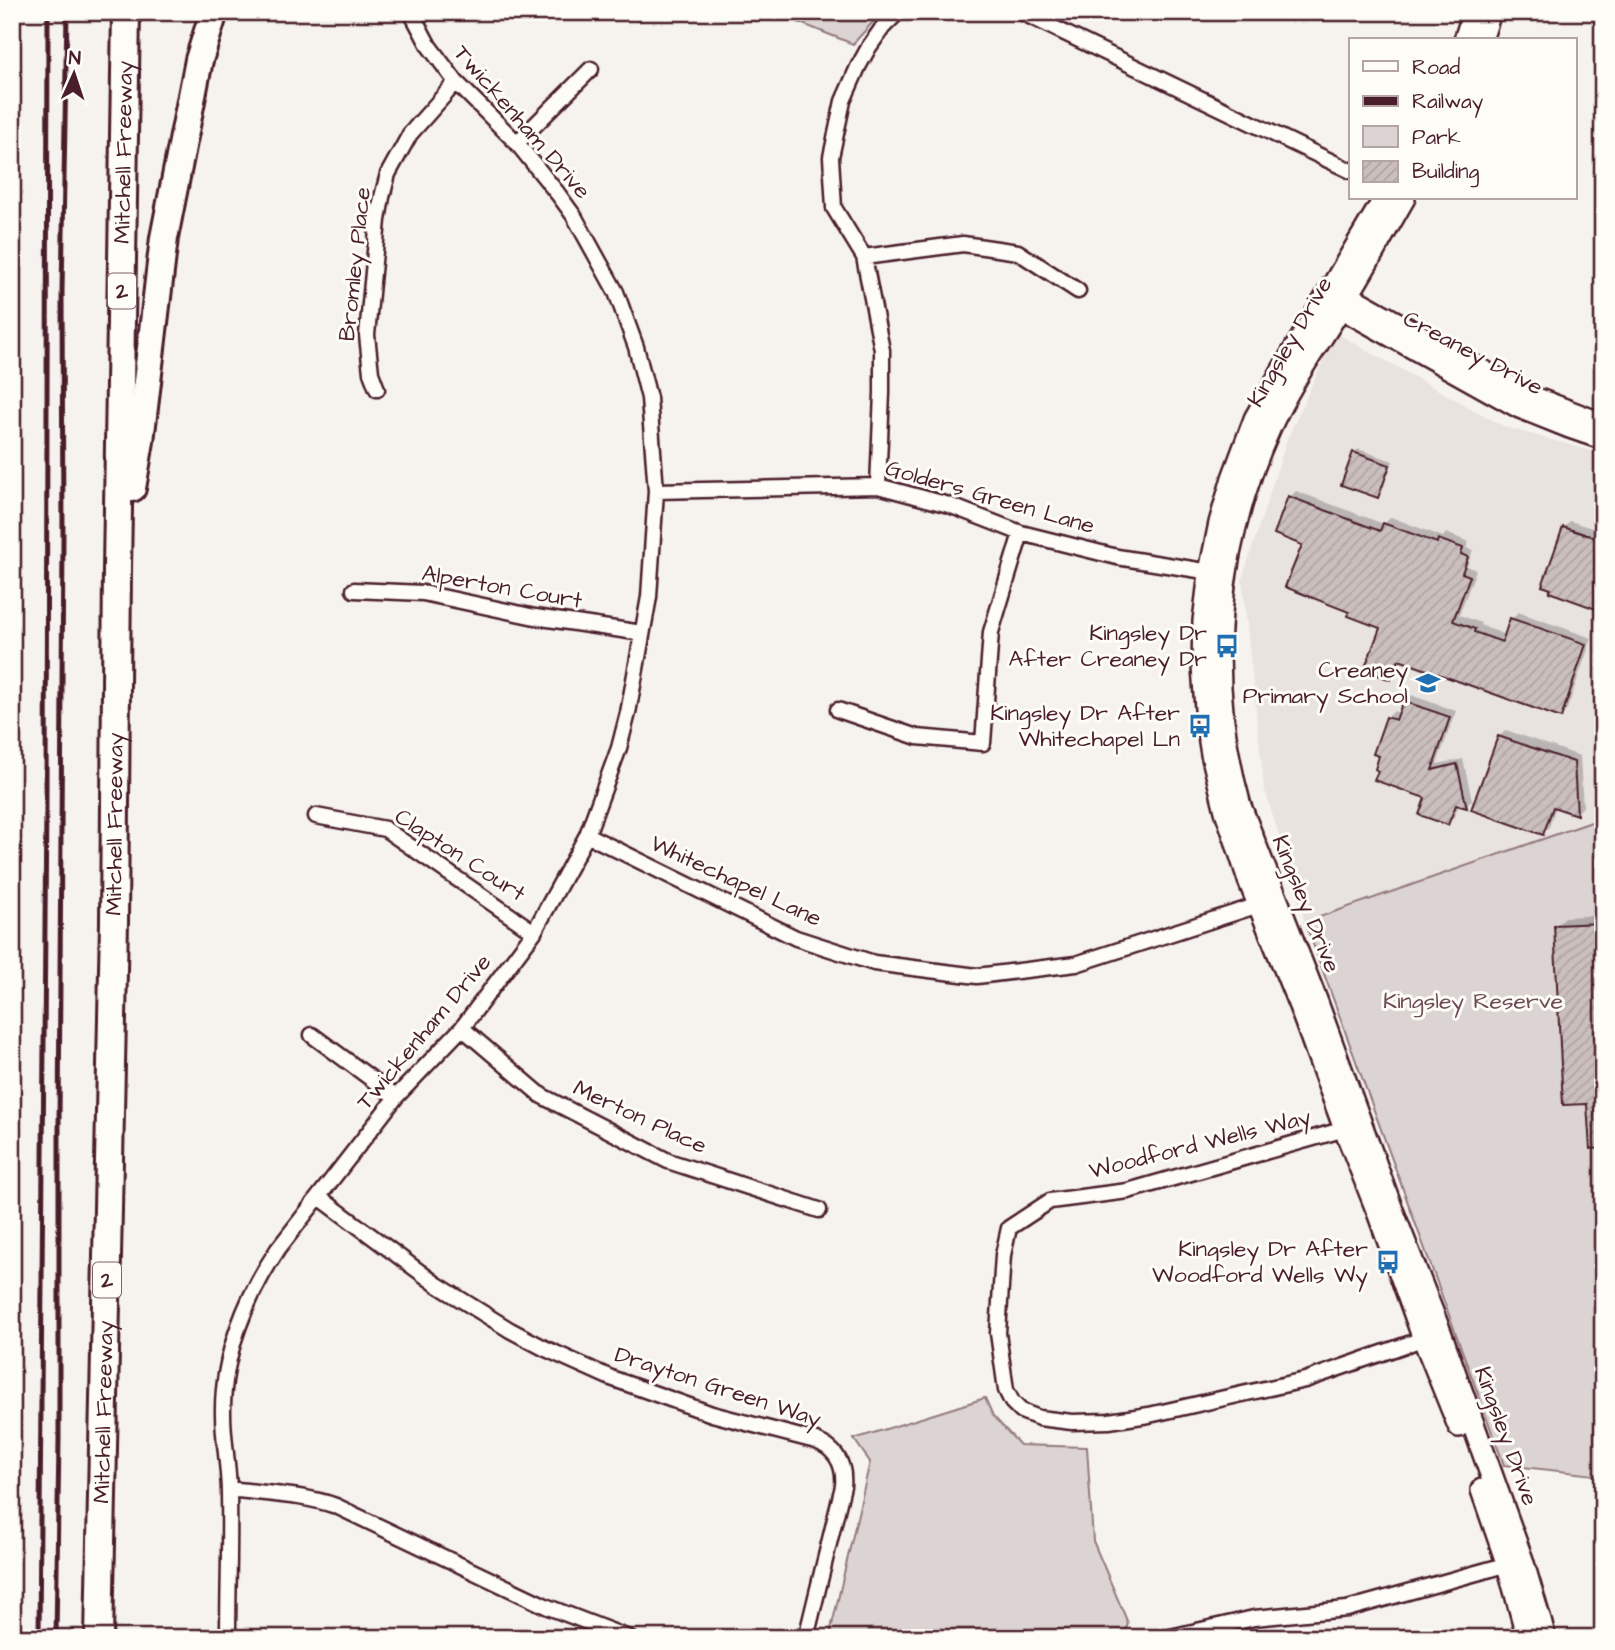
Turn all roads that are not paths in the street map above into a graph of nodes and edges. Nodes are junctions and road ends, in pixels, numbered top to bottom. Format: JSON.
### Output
{"nodes":[{"id":1,"x":126,"y":12,"type":"edge"},
{"id":2,"x":214,"y":12,"type":"edge"},
{"id":3,"x":411,"y":12,"type":"edge"},
{"id":4,"x":898,"y":12,"type":"edge"},
{"id":5,"x":1021,"y":12,"type":"edge"},
{"id":6,"x":1474,"y":12,"type":"edge"},
{"id":7,"x":1490,"y":12,"type":"edge"},
{"id":8,"x":1466,"y":38,"type":"edge"},
{"id":9,"x":1482,"y":38,"type":"edge"},
{"id":10,"x":591,"y":69,"type":"dead end"},
{"id":11,"x":456,"y":82,"type":"junction"},
{"id":12,"x":517,"y":143,"type":"junction"},
{"id":13,"x":1349,"y":170,"type":"edge"},
{"id":14,"x":1398,"y":200,"type":"edge"},
{"id":15,"x":864,"y":257,"type":"junction"},
{"id":16,"x":1078,"y":291,"type":"dead end"},
{"id":17,"x":1337,"y":297,"type":"junction"},
{"id":18,"x":377,"y":389,"type":"dead end"},
{"id":19,"x":1603,"y":422,"type":"edge"},
{"id":20,"x":1603,"y":440,"type":"edge"},
{"id":21,"x":878,"y":486,"type":"junction"},
{"id":22,"x":656,"y":491,"type":"junction"},
{"id":23,"x":1021,"y":533,"type":"junction"},
{"id":24,"x":117,"y":569,"type":"junction"},
{"id":25,"x":1217,"y":573,"type":"junction"},
{"id":26,"x":354,"y":590,"type":"dead end"},
{"id":27,"x":642,"y":633,"type":"junction"},
{"id":28,"x":838,"y":710,"type":"dead end"},
{"id":29,"x":316,"y":817,"type":"dead end"},
{"id":30,"x":587,"y":835,"type":"junction"},
{"id":31,"x":1268,"y":902,"type":"junction"},
{"id":32,"x":534,"y":932,"type":"junction"},
{"id":33,"x":462,"y":1028,"type":"junction"},
{"id":34,"x":312,"y":1035,"type":"dead end"},
{"id":35,"x":396,"y":1097,"type":"junction"},
{"id":36,"x":1353,"y":1127,"type":"junction"},
{"id":37,"x":319,"y":1197,"type":"junction"},
{"id":38,"x":819,"y":1210,"type":"dead end"},
{"id":39,"x":1432,"y":1335,"type":"junction"},
{"id":40,"x":229,"y":1491,"type":"junction"},
{"id":41,"x":1515,"y":1562,"type":"junction"},
{"id":42,"x":99,"y":1638,"type":"edge"},
{"id":43,"x":228,"y":1638,"type":"edge"},
{"id":44,"x":629,"y":1638,"type":"edge"},
{"id":45,"x":806,"y":1638,"type":"edge"},
{"id":46,"x":1166,"y":1638,"type":"edge"},
{"id":47,"x":1528,"y":1638,"type":"edge"},
{"id":48,"x":1545,"y":1638,"type":"edge"}],
"edges":[{"from":1,"to":24,"type":"highway","name":"Mitchell Freeway","number":"2"},
{"from":2,"to":24,"type":"highway"},
{"from":3,"to":11,"type":"street","name":"Twickenham Drive"},
{"from":4,"to":15,"type":"street"},
{"from":5,"to":13,"type":"street"},
{"from":6,"to":8,"type":"main road"},
{"from":7,"to":9,"type":"main road"},
{"from":10,"to":12,"type":"street"},
{"from":11,"to":12,"type":"street","name":"Twickenham Drive"},
{"from":11,"to":18,"type":"street","name":"Bromley Place"},
{"from":12,"to":22,"type":"street","name":"Twickenham Drive"},
{"from":14,"to":17,"type":"main road","name":"Kingsley Drive"},
{"from":15,"to":16,"type":"street"},
{"from":15,"to":21,"type":"street"},
{"from":17,"to":19,"type":"street","name":"Creaney Drive"},
{"from":17,"to":20,"type":"street","name":"Creaney Drive"},
{"from":17,"to":25,"type":"main road","name":"Kingsley Drive"},
{"from":21,"to":22,"type":"street","name":"Golders Green Lane"},
{"from":21,"to":23,"type":"street","name":"Golders Green Lane"},
{"from":22,"to":27,"type":"street","name":"Twickenham Drive"},
{"from":23,"to":25,"type":"street","name":"Golders Green Lane"},
{"from":23,"to":28,"type":"street"},
{"from":24,"to":42,"type":"highway","name":"Mitchell Freeway","number":"2"},
{"from":25,"to":31,"type":"main road","name":"Kingsley Drive"},
{"from":26,"to":27,"type":"street","name":"Alperton Court"},
{"from":27,"to":30,"type":"street","name":"Twickenham Drive"},
{"from":29,"to":32,"type":"street","name":"Clapton Court"},
{"from":30,"to":31,"type":"street","name":"Whitechapel Lane"},
{"from":30,"to":32,"type":"street","name":"Twickenham Drive"},
{"from":31,"to":36,"type":"main road","name":"Kingsley Drive"},
{"from":32,"to":33,"type":"street","name":"Twickenham Drive"},
{"from":33,"to":35,"type":"street","name":"Twickenham Drive"},
{"from":33,"to":38,"type":"street","name":"Merton Place"},
{"from":34,"to":35,"type":"street"},
{"from":35,"to":37,"type":"street","name":"Twickenham Drive"},
{"from":36,"to":39,"type":"main road","name":"Kingsley Drive"},
{"from":36,"to":39,"type":"street","name":"Woodford Wells Way"},
{"from":37,"to":40,"type":"street","name":"Twickenham Drive"},
{"from":37,"to":45,"type":"street","name":"Drayton Green Way"},
{"from":39,"to":41,"type":"main road","name":"Kingsley Drive"},
{"from":40,"to":43,"type":"street","name":"Twickenham Drive"},
{"from":40,"to":44,"type":"street"},
{"from":41,"to":46,"type":"street"},
{"from":41,"to":47,"type":"main road","name":"Kingsley Drive"},
{"from":41,"to":48,"type":"main road","name":"Kingsley Drive"}]}
